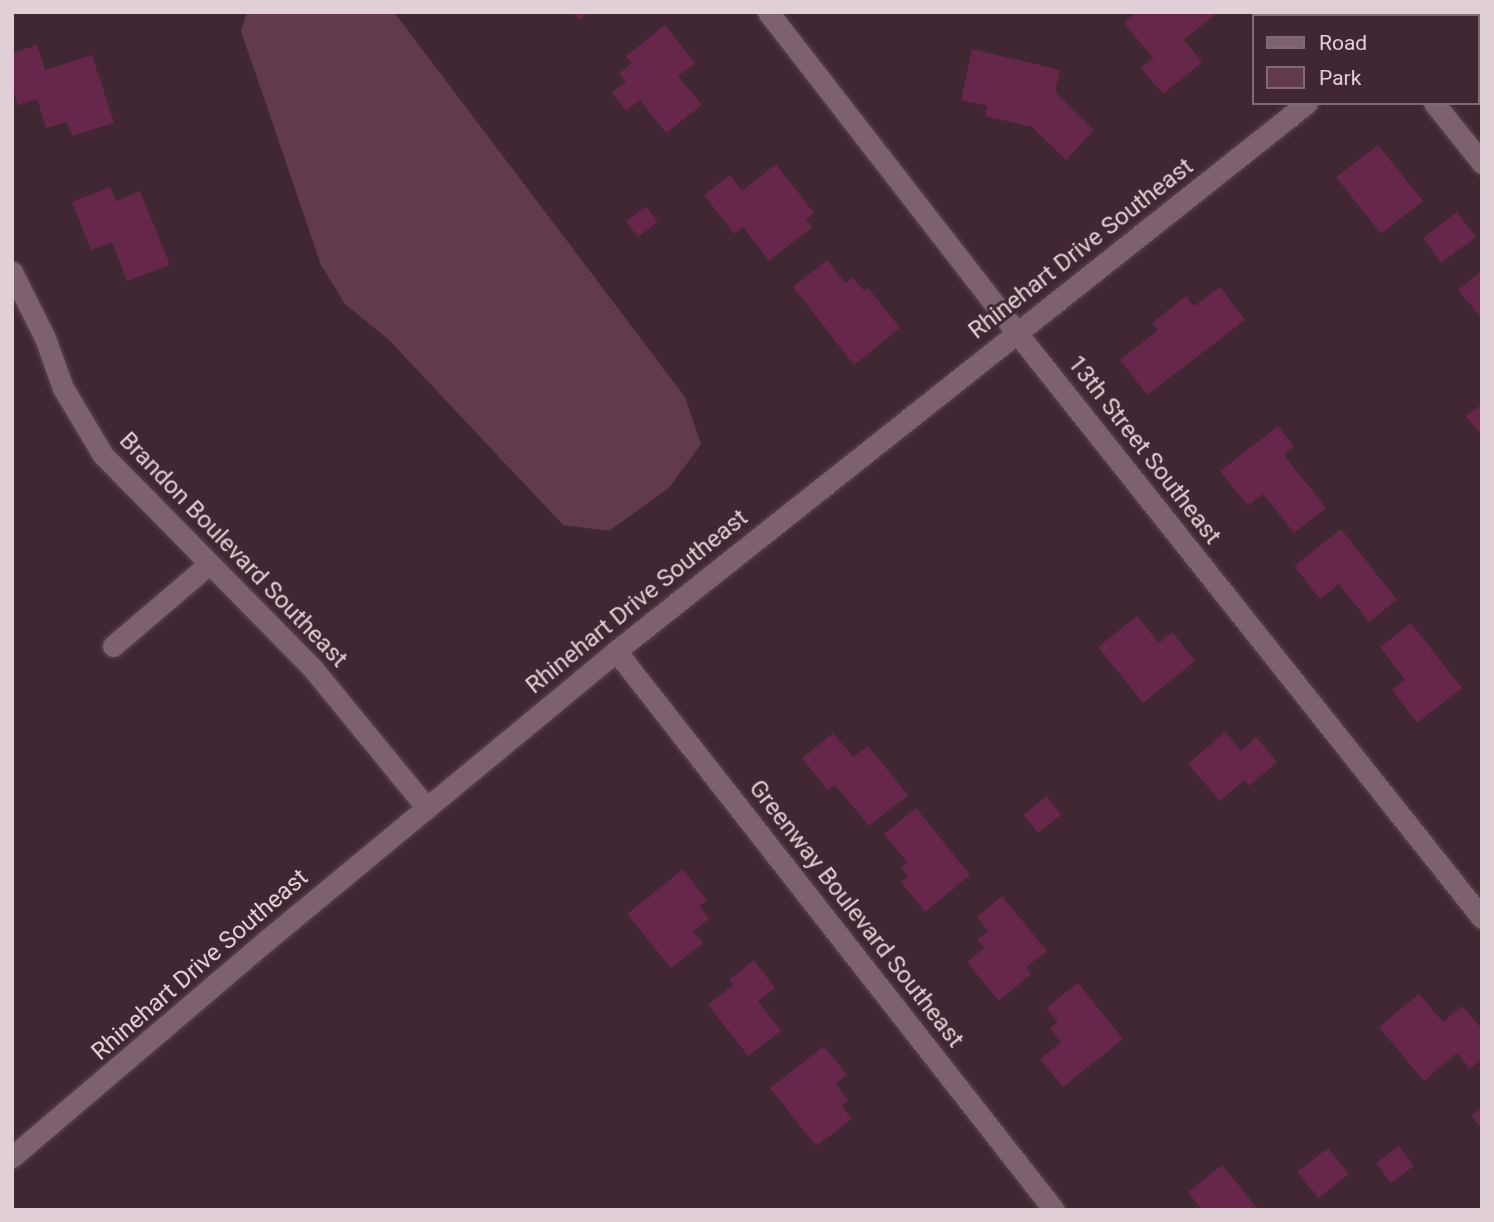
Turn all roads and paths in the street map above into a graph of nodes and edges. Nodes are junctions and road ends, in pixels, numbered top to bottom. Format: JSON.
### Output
{"nodes":[{"id":1,"x":768,"y":12,"type":"edge"},
{"id":2,"x":1304,"y":105,"type":"edge"},
{"id":3,"x":1436,"y":105,"type":"edge"},
{"id":4,"x":1482,"y":163,"type":"edge"},
{"id":5,"x":12,"y":272,"type":"edge"},
{"id":6,"x":1017,"y":333,"type":"junction"},
{"id":7,"x":208,"y":565,"type":"junction"},
{"id":8,"x":113,"y":646,"type":"dead end"},
{"id":9,"x":616,"y":651,"type":"junction"},
{"id":10,"x":427,"y":808,"type":"junction"},
{"id":11,"x":1482,"y":918,"type":"edge"},
{"id":12,"x":12,"y":1157,"type":"edge"},
{"id":13,"x":1054,"y":1210,"type":"edge"}],
"edges":[{"from":1,"to":6,"type":"street","name":"13th Street Southeast"},
{"from":2,"to":6,"type":"street","name":"Rhinehart Drive Southeast"},
{"from":3,"to":4,"type":"street"},
{"from":5,"to":7,"type":"street","name":"Brandon Boulevard Southeast"},
{"from":6,"to":9,"type":"street","name":"Rhinehart Drive Southeast"},
{"from":6,"to":11,"type":"street","name":"13th Street Southeast"},
{"from":7,"to":8,"type":"street"},
{"from":7,"to":10,"type":"street","name":"Brandon Boulevard Southeast"},
{"from":9,"to":10,"type":"street","name":"Rhinehart Drive Southeast"},
{"from":9,"to":13,"type":"street","name":"Greenway Boulevard Southeast"},
{"from":10,"to":12,"type":"street","name":"Rhinehart Drive Southeast"}]}
